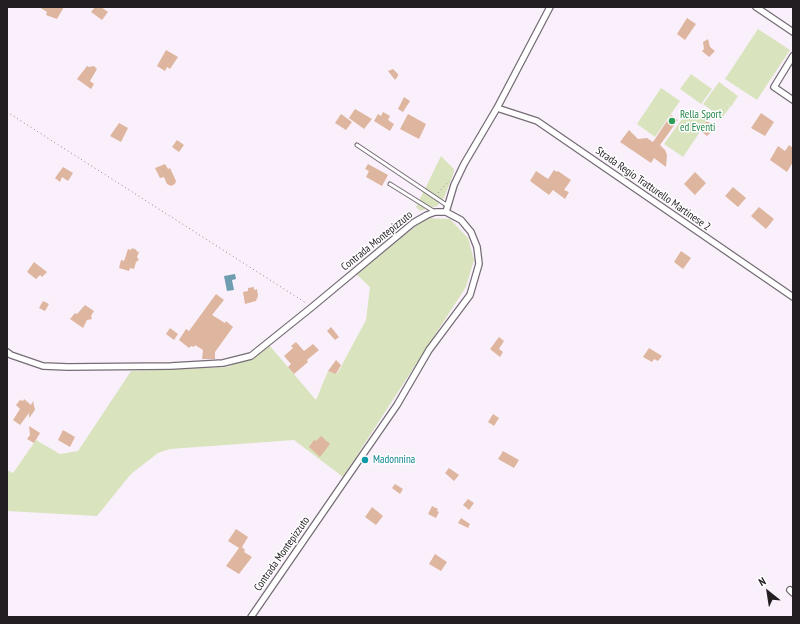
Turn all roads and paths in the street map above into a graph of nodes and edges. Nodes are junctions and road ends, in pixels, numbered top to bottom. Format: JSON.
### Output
{"nodes":[{"id":1,"x":550,"y":7,"type":"edge"},
{"id":2,"x":756,"y":7,"type":"edge"},
{"id":3,"x":793,"y":32,"type":"edge"},
{"id":4,"x":793,"y":56,"type":"edge"},
{"id":5,"x":793,"y":100,"type":"edge"},
{"id":6,"x":497,"y":108,"type":"junction"},
{"id":7,"x":7,"y":112,"type":"edge"},
{"id":8,"x":357,"y":145,"type":"dead end"},
{"id":9,"x":461,"y":172,"type":"junction"},
{"id":10,"x":390,"y":184,"type":"dead end"},
{"id":11,"x":435,"y":197,"type":"junction"},
{"id":12,"x":448,"y":206,"type":"junction"},
{"id":13,"x":435,"y":212,"type":"junction"},
{"id":14,"x":446,"y":212,"type":"junction"},
{"id":15,"x":793,"y":297,"type":"edge"},
{"id":16,"x":312,"y":307,"type":"junction"},
{"id":17,"x":7,"y":352,"type":"edge"},
{"id":18,"x":251,"y":617,"type":"edge"}],
"edges":[{"from":1,"to":6,"type":"street"},
{"from":2,"to":3,"type":"street"},
{"from":4,"to":5,"type":"street"},
{"from":6,"to":9,"type":"street"},
{"from":6,"to":15,"type":"street","name":"Strada Regio Tratturello Martinese 2"},
{"from":7,"to":16,"type":"path"},
{"from":8,"to":11,"type":"lane"},
{"from":9,"to":11,"type":"path"},
{"from":9,"to":12,"type":"street"},
{"from":10,"to":13,"type":"lane"},
{"from":11,"to":12,"type":"lane"},
{"from":12,"to":14,"type":"street"},
{"from":13,"to":14,"type":"street","name":"Contrada Montepizzuto"},
{"from":13,"to":16,"type":"street","name":"Contrada Montepizzuto"},
{"from":14,"to":18,"type":"street","name":"Contrada Montepizzuto"},
{"from":16,"to":17,"type":"street","name":"Contrada Montepizzuto"}]}
